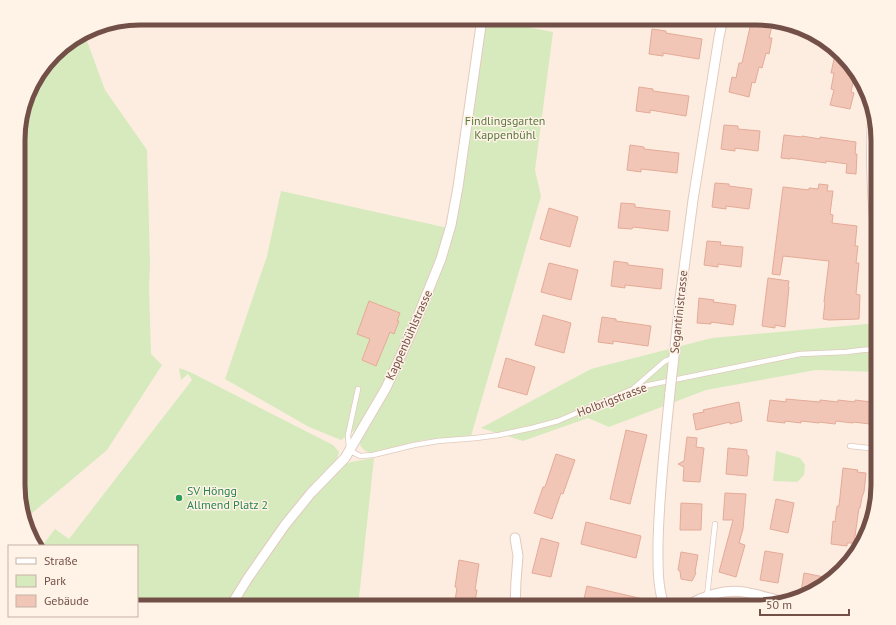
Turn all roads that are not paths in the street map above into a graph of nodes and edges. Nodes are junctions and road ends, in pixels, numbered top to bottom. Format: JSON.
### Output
{"nodes":[{"id":1,"x":481,"y":25,"type":"edge"},
{"id":2,"x":722,"y":25,"type":"edge"},
{"id":3,"x":871,"y":349,"type":"edge"},
{"id":4,"x":673,"y":362,"type":"junction"},
{"id":5,"x":358,"y":389,"type":"dead end"},
{"id":6,"x":633,"y":389,"type":"junction"},
{"id":7,"x":850,"y":446,"type":"dead end"},
{"id":8,"x":871,"y":448,"type":"edge"},
{"id":9,"x":349,"y":450,"type":"junction"},
{"id":10,"x":715,"y":524,"type":"dead end"},
{"id":11,"x":515,"y":538,"type":"dead end"},
{"id":12,"x":707,"y":596,"type":"junction"},
{"id":13,"x":772,"y":599,"type":"edge"},
{"id":14,"x":234,"y":600,"type":"edge"},
{"id":15,"x":515,"y":600,"type":"edge"},
{"id":16,"x":663,"y":600,"type":"edge"},
{"id":17,"x":699,"y":600,"type":"edge"}],
"edges":[{"from":1,"to":9,"type":"street","name":"Kappenbühlstrasse"},
{"from":2,"to":4,"type":"street","name":"Segantinistrasse"},
{"from":3,"to":6,"type":"lane","name":"Holbrigstrasse"},
{"from":4,"to":6,"type":"lane"},
{"from":4,"to":16,"type":"street","name":"Segantinistrasse","bridge":true},
{"from":5,"to":9,"type":"lane"},
{"from":6,"to":9,"type":"lane","name":"Holbrigstrasse"},
{"from":7,"to":8,"type":"lane"},
{"from":9,"to":14,"type":"street","name":"Kappenbühlstrasse"},
{"from":10,"to":12,"type":"lane"},
{"from":11,"to":15,"type":"street"},
{"from":12,"to":13,"type":"street"},
{"from":12,"to":17,"type":"street"}]}
